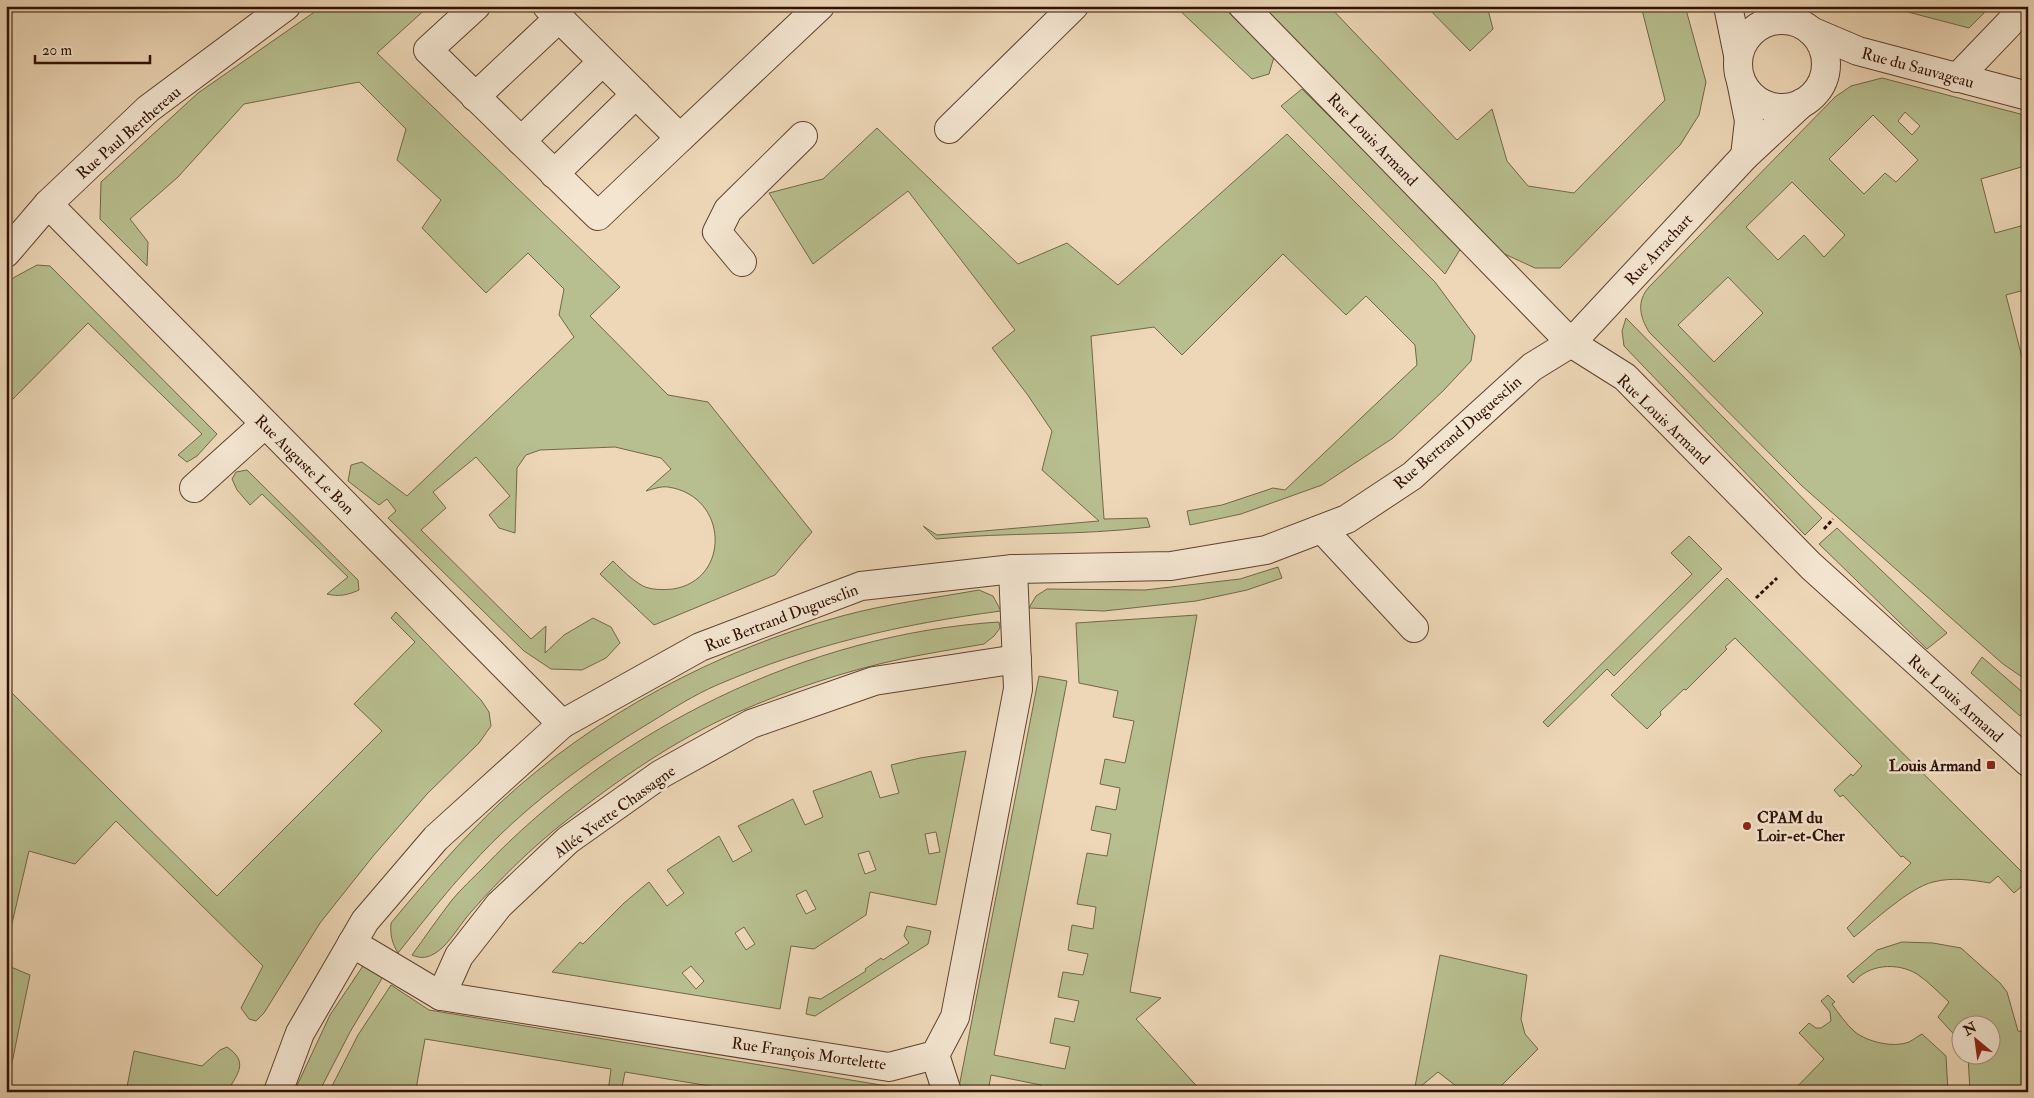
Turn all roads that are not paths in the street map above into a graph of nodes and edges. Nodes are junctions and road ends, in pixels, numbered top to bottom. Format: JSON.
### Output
{"nodes":[{"id":1,"x":286,"y":6,"type":"edge"},
{"id":2,"x":476,"y":6,"type":"edge"},
{"id":3,"x":820,"y":6,"type":"edge"},
{"id":4,"x":1074,"y":6,"type":"edge"},
{"id":5,"x":1243,"y":6,"type":"edge"},
{"id":6,"x":1728,"y":6,"type":"edge"},
{"id":7,"x":2026,"y":6,"type":"edge"},
{"id":8,"x":553,"y":12,"type":"edge"},
{"id":9,"x":1811,"y":31,"type":"junction"},
{"id":10,"x":602,"y":62,"type":"junction"},
{"id":11,"x":1739,"y":67,"type":"junction"},
{"id":12,"x":1957,"y":78,"type":"junction"},
{"id":13,"x":636,"y":94,"type":"junction"},
{"id":14,"x":2028,"y":96,"type":"edge"},
{"id":15,"x":476,"y":97,"type":"junction"},
{"id":16,"x":1802,"y":103,"type":"junction"},
{"id":17,"x":949,"y":129,"type":"dead end"},
{"id":18,"x":802,"y":136,"type":"dead end"},
{"id":19,"x":680,"y":138,"type":"junction"},
{"id":20,"x":521,"y":141,"type":"junction"},
{"id":21,"x":1745,"y":156,"type":"junction"},
{"id":22,"x":554,"y":174,"type":"junction"},
{"id":23,"x":48,"y":204,"type":"junction"},
{"id":24,"x":6,"y":253,"type":"edge"},
{"id":25,"x":742,"y":262,"type":"dead end"},
{"id":26,"x":1571,"y":343,"type":"junction"},
{"id":27,"x":265,"y":424,"type":"junction"},
{"id":28,"x":194,"y":488,"type":"dead end"},
{"id":29,"x":1322,"y":529,"type":"junction"},
{"id":30,"x":1013,"y":569,"type":"junction"},
{"id":31,"x":1414,"y":628,"type":"dead end"},
{"id":32,"x":1017,"y":659,"type":"junction"},
{"id":33,"x":562,"y":724,"type":"junction"},
{"id":34,"x":2028,"y":762,"type":"edge"},
{"id":35,"x":352,"y":943,"type":"junction"},
{"id":36,"x":441,"y":996,"type":"junction"},
{"id":37,"x":935,"y":1055,"type":"junction"},
{"id":38,"x":278,"y":1092,"type":"edge"},
{"id":39,"x":947,"y":1092,"type":"edge"}],
"edges":[{"from":1,"to":23,"type":"street","name":"Rue Paul Berthereau"},
{"from":2,"to":15,"type":"street"},
{"from":3,"to":19,"type":"street"},
{"from":4,"to":17,"type":"street"},
{"from":5,"to":26,"type":"street","name":"Rue Louis Armand"},
{"from":6,"to":11,"type":"street"},
{"from":7,"to":12,"type":"street"},
{"from":8,"to":10,"type":"street"},
{"from":8,"to":15,"type":"street"},
{"from":9,"to":11,"type":"street"},
{"from":9,"to":12,"type":"street","name":"Rue du Sauvageau"},
{"from":9,"to":16,"type":"street"},
{"from":10,"to":13,"type":"street"},
{"from":10,"to":20,"type":"street"},
{"from":11,"to":16,"type":"street"},
{"from":11,"to":21,"type":"street"},
{"from":12,"to":14,"type":"street","name":"Rue du Sauvageau"},
{"from":13,"to":19,"type":"street"},
{"from":13,"to":22,"type":"street"},
{"from":15,"to":20,"type":"street"},
{"from":16,"to":21,"type":"street"},
{"from":18,"to":25,"type":"street"},
{"from":19,"to":22,"type":"street"},
{"from":20,"to":22,"type":"street"},
{"from":21,"to":26,"type":"street","name":"Rue Arrachart"},
{"from":23,"to":24,"type":"street","name":"Rue Paul Berthereau"},
{"from":23,"to":27,"type":"street","name":"Rue Auguste Le Bon"},
{"from":26,"to":29,"type":"street","name":"Rue Bertrand Duguesclin"},
{"from":26,"to":34,"type":"street","name":"Rue Louis Armand"},
{"from":27,"to":28,"type":"street"},
{"from":27,"to":33,"type":"street","name":"Rue Auguste Le Bon"},
{"from":29,"to":30,"type":"street","name":"Rue Bertrand Duguesclin"},
{"from":29,"to":31,"type":"street"},
{"from":30,"to":32,"type":"street"},
{"from":30,"to":33,"type":"street","name":"Rue Bertrand Duguesclin"},
{"from":32,"to":36,"type":"street","name":"Allée Yvette Chassagne"},
{"from":32,"to":37,"type":"street"},
{"from":33,"to":35,"type":"street","name":"Rue Bertrand Duguesclin"},
{"from":35,"to":36,"type":"street","name":"Rue François Mortelette"},
{"from":35,"to":38,"type":"street","name":"Rue Bertrand Duguesclin"},
{"from":36,"to":37,"type":"street","name":"Rue François Mortelette"},
{"from":37,"to":39,"type":"street"}]}
